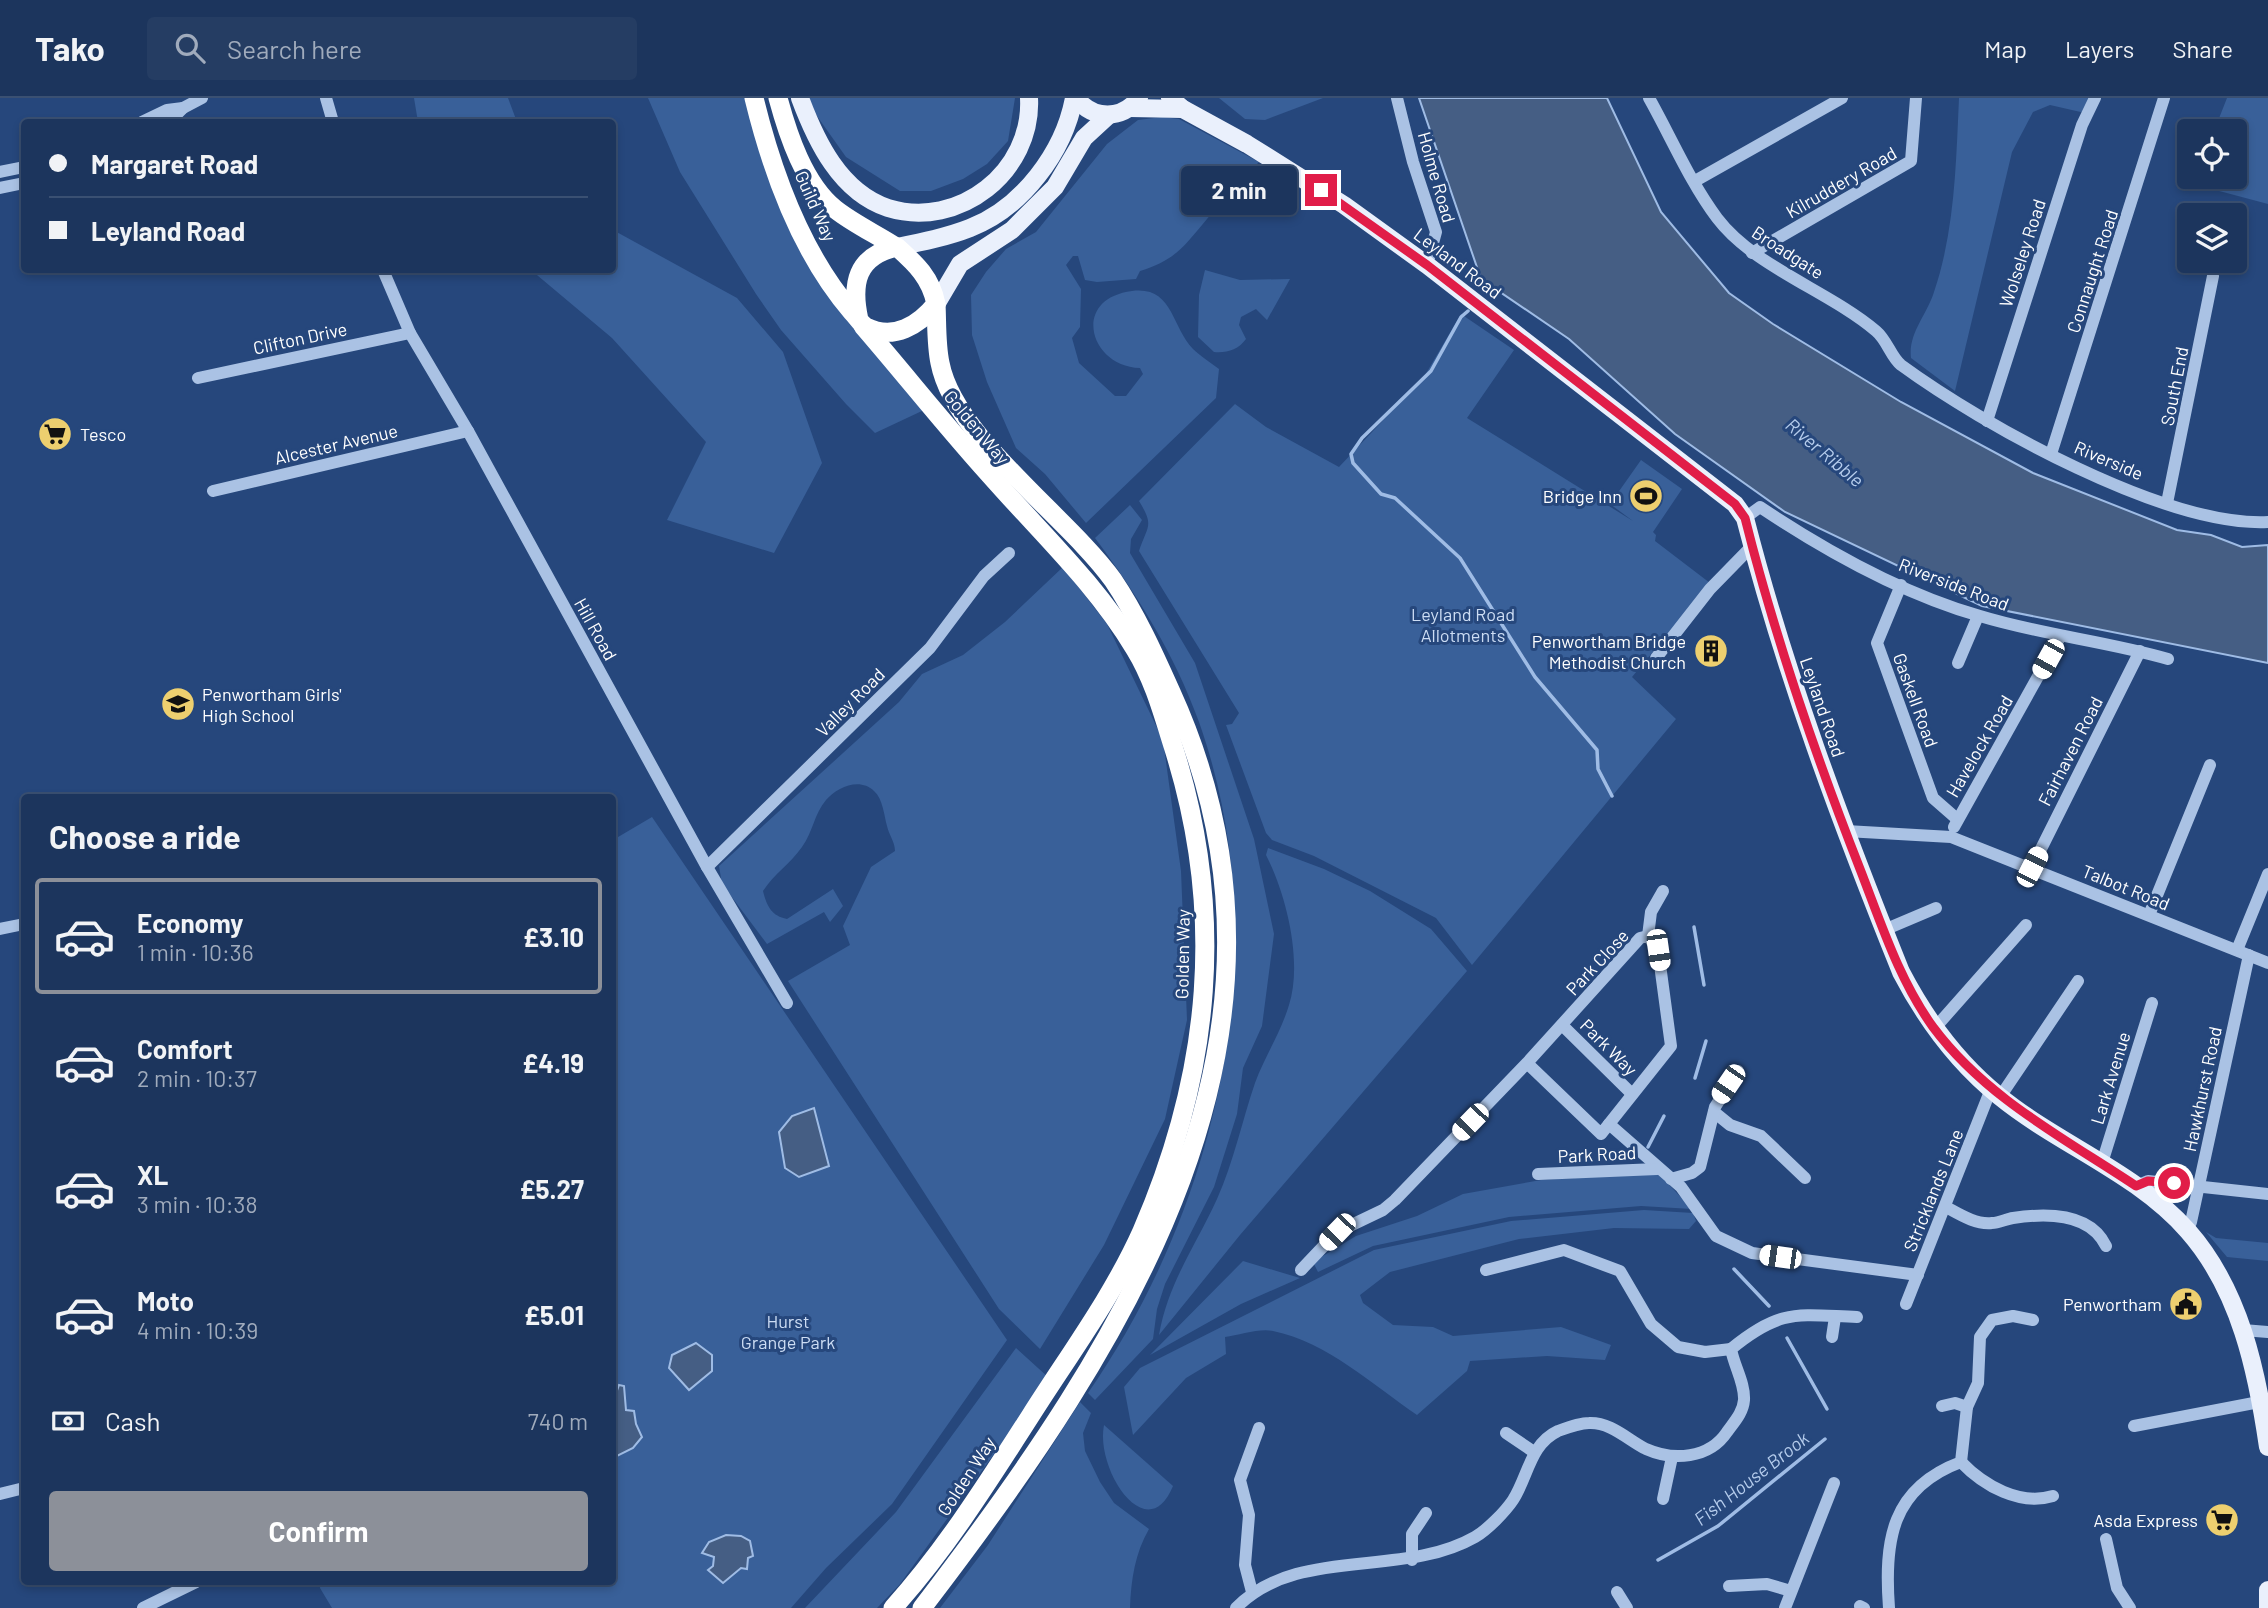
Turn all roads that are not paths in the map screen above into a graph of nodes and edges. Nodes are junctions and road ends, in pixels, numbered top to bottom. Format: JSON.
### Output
{"nodes":[{"id":1,"x":202,"y":98,"type":"edge"},
{"id":2,"x":327,"y":98,"type":"edge"},
{"id":3,"x":754,"y":98,"type":"edge"},
{"id":4,"x":778,"y":98,"type":"edge"},
{"id":5,"x":800,"y":98,"type":"edge"},
{"id":6,"x":1029,"y":98,"type":"edge"},
{"id":7,"x":1075,"y":98,"type":"edge"},
{"id":8,"x":1397,"y":98,"type":"edge"},
{"id":9,"x":1842,"y":98,"type":"edge"},
{"id":10,"x":1916,"y":98,"type":"edge"},
{"id":11,"x":2095,"y":98,"type":"edge"},
{"id":12,"x":2164,"y":98,"type":"edge"},
{"id":13,"x":1653,"y":99,"type":"edge"},
{"id":14,"x":1135,"y":103,"type":"edge"},
{"id":15,"x":1176,"y":104,"type":"edge"},
{"id":16,"x":183,"y":108,"type":"junction"},
{"id":17,"x":1109,"y":115,"type":"junction"},
{"id":18,"x":148,"y":119,"type":"edge"},
{"id":19,"x":172,"y":119,"type":"edge"},
{"id":20,"x":332,"y":119,"type":"edge"},
{"id":21,"x":21,"y":168,"type":"edge"},
{"id":22,"x":0,"y":172,"type":"edge"},
{"id":23,"x":1695,"y":181,"type":"junction"},
{"id":24,"x":21,"y":184,"type":"edge"},
{"id":25,"x":0,"y":188,"type":"edge"},
{"id":26,"x":897,"y":247,"type":"junction"},
{"id":27,"x":1752,"y":253,"type":"junction"},
{"id":28,"x":1427,"y":265,"type":"junction"},
{"id":29,"x":384,"y":273,"type":"edge"},
{"id":30,"x":2213,"y":276,"type":"dead end"},
{"id":31,"x":937,"y":303,"type":"junction"},
{"id":32,"x":861,"y":323,"type":"junction"},
{"id":33,"x":410,"y":333,"type":"junction"},
{"id":34,"x":198,"y":378,"type":"dead end"},
{"id":35,"x":1949,"y":396,"type":"joint"},
{"id":36,"x":1987,"y":421,"type":"junction"},
{"id":37,"x":468,"y":431,"type":"junction"},
{"id":38,"x":2051,"y":454,"type":"junction"},
{"id":39,"x":213,"y":491,"type":"dead end"},
{"id":40,"x":2167,"y":503,"type":"junction"},
{"id":41,"x":1745,"y":518,"type":"junction"},
{"id":42,"x":2268,"y":522,"type":"edge"},
{"id":43,"x":1753,"y":545,"type":"junction"},
{"id":44,"x":1009,"y":553,"type":"dead end"},
{"id":45,"x":1901,"y":585,"type":"junction"},
{"id":46,"x":1978,"y":616,"type":"junction"},
{"id":47,"x":2060,"y":637,"type":"junction"},
{"id":48,"x":2140,"y":651,"type":"junction"},
{"id":49,"x":1656,"y":658,"type":"dead end"},
{"id":50,"x":2168,"y":659,"type":"dead end"},
{"id":51,"x":1958,"y":663,"type":"dead end"},
{"id":52,"x":2210,"y":765,"type":"dead end"},
{"id":53,"x":1956,"y":819,"type":"junction"},
{"id":54,"x":1846,"y":831,"type":"junction"},
{"id":55,"x":1951,"y":837,"type":"junction"},
{"id":56,"x":707,"y":867,"type":"junction"},
{"id":57,"x":2032,"y":867,"type":"junction"},
{"id":58,"x":2268,"y":874,"type":"edge"},
{"id":59,"x":1663,"y":891,"type":"dead end"},
{"id":60,"x":1936,"y":908,"type":"dead end"},
{"id":61,"x":2149,"y":915,"type":"junction"},
{"id":62,"x":21,"y":925,"type":"edge"},
{"id":63,"x":2026,"y":926,"type":"dead end"},
{"id":64,"x":0,"y":929,"type":"edge"},
{"id":65,"x":1884,"y":930,"type":"junction"},
{"id":66,"x":1648,"y":936,"type":"junction"},
{"id":67,"x":2243,"y":953,"type":"junction"},
{"id":68,"x":2268,"y":963,"type":"edge"},
{"id":69,"x":2078,"y":981,"type":"dead end"},
{"id":70,"x":787,"y":1003,"type":"dead end"},
{"id":71,"x":2152,"y":1003,"type":"dead end"},
{"id":72,"x":1562,"y":1025,"type":"junction"},
{"id":73,"x":1934,"y":1028,"type":"junction"},
{"id":74,"x":1527,"y":1063,"type":"junction"},
{"id":75,"x":1738,"y":1071,"type":"dead end"},
{"id":76,"x":1996,"y":1093,"type":"junction"},
{"id":77,"x":1632,"y":1094,"type":"junction"},
{"id":78,"x":1714,"y":1112,"type":"junction"},
{"id":79,"x":1609,"y":1124,"type":"junction"},
{"id":80,"x":2102,"y":1163,"type":"junction"},
{"id":81,"x":1657,"y":1169,"type":"junction"},
{"id":82,"x":1538,"y":1174,"type":"dead end"},
{"id":83,"x":1805,"y":1178,"type":"dead end"},
{"id":84,"x":1671,"y":1179,"type":"junction"},
{"id":85,"x":2199,"y":1185,"type":"junction"},
{"id":86,"x":2136,"y":1186,"type":"junction"},
{"id":87,"x":2268,"y":1194,"type":"edge"},
{"id":88,"x":1946,"y":1207,"type":"junction"},
{"id":89,"x":2187,"y":1230,"type":"junction"},
{"id":90,"x":2106,"y":1246,"type":"dead end"},
{"id":91,"x":1301,"y":1270,"type":"dead end"},
{"id":92,"x":1486,"y":1270,"type":"dead end"},
{"id":93,"x":1918,"y":1275,"type":"junction"},
{"id":94,"x":1906,"y":1304,"type":"dead end"},
{"id":95,"x":1835,"y":1317,"type":"junction"},
{"id":96,"x":1857,"y":1317,"type":"dead end"},
{"id":97,"x":2033,"y":1320,"type":"dead end"},
{"id":98,"x":2243,"y":1330,"type":"junction"},
{"id":99,"x":2268,"y":1332,"type":"edge"},
{"id":100,"x":1832,"y":1337,"type":"dead end"},
{"id":101,"x":1731,"y":1349,"type":"junction"},
{"id":102,"x":2259,"y":1402,"type":"junction"},
{"id":103,"x":1942,"y":1406,"type":"dead end"},
{"id":104,"x":1967,"y":1407,"type":"junction"},
{"id":105,"x":2134,"y":1426,"type":"dead end"},
{"id":106,"x":1259,"y":1428,"type":"dead end"},
{"id":107,"x":1506,"y":1433,"type":"dead end"},
{"id":108,"x":2268,"y":1447,"type":"edge"},
{"id":109,"x":1534,"y":1452,"type":"junction"},
{"id":110,"x":1672,"y":1457,"type":"junction"},
{"id":111,"x":1961,"y":1462,"type":"junction"},
{"id":112,"x":1834,"y":1483,"type":"dead end"},
{"id":113,"x":21,"y":1489,"type":"edge"},
{"id":114,"x":0,"y":1494,"type":"edge"},
{"id":115,"x":2053,"y":1496,"type":"dead end"},
{"id":116,"x":1663,"y":1499,"type":"dead end"},
{"id":117,"x":1426,"y":1513,"type":"dead end"},
{"id":118,"x":2106,"y":1539,"type":"dead end"},
{"id":119,"x":1412,"y":1560,"type":"junction"},
{"id":120,"x":191,"y":1585,"type":"edge"},
{"id":121,"x":1729,"y":1586,"type":"dead end"},
{"id":122,"x":2268,"y":1590,"type":"edge"},
{"id":123,"x":1791,"y":1591,"type":"junction"},
{"id":124,"x":1252,"y":1592,"type":"junction"},
{"id":125,"x":1616,"y":1592,"type":"dead end"},
{"id":126,"x":2266,"y":1607,"type":"edge"},
{"id":127,"x":143,"y":1608,"type":"edge"},
{"id":128,"x":893,"y":1608,"type":"edge"},
{"id":129,"x":922,"y":1608,"type":"edge"},
{"id":130,"x":1236,"y":1608,"type":"edge"},
{"id":131,"x":1627,"y":1608,"type":"edge"},
{"id":132,"x":1785,"y":1608,"type":"edge"},
{"id":133,"x":1889,"y":1608,"type":"edge"},
{"id":134,"x":2130,"y":1608,"type":"edge"}],
"edges":[{"from":1,"to":16,"type":"street"},
{"from":2,"to":20,"type":"street"},
{"from":3,"to":32,"type":"highway","name":"Guild Way"},
{"from":4,"to":26,"type":"highway","name":"Guild Way"},
{"from":5,"to":6,"type":"main road"},
{"from":7,"to":17,"type":"main road"},
{"from":7,"to":26,"type":"main road"},
{"from":8,"to":28,"type":"street","name":"Holme Road"},
{"from":9,"to":23,"type":"street"},
{"from":10,"to":27,"type":"street","name":"Kilruddery Road"},
{"from":11,"to":36,"type":"street","name":"Wolseley Road"},
{"from":12,"to":38,"type":"street","name":"Connaught Road"},
{"from":13,"to":23,"type":"street","name":"Broadgate"},
{"from":14,"to":15,"type":"main road","name":"Leyland Road"},
{"from":14,"to":17,"type":"main road","name":"Leyland Road"},
{"from":15,"to":28,"type":"main road","name":"Leyland Road"},
{"from":16,"to":18,"type":"street"},
{"from":16,"to":19,"type":"street"},
{"from":17,"to":31,"type":"main road"},
{"from":21,"to":22,"type":"street"},
{"from":23,"to":27,"type":"street","name":"Broadgate"},
{"from":24,"to":25,"type":"street"},
{"from":26,"to":31,"type":"highway"},
{"from":26,"to":32,"type":"highway"},
{"from":27,"to":35,"type":"street","name":"Broadgate"},
{"from":28,"to":41,"type":"main road","name":"Leyland Road"},
{"from":29,"to":33,"type":"street","name":"Hill Road"},
{"from":30,"to":40,"type":"street","name":"South End"},
{"from":31,"to":32,"type":"highway"},
{"from":31,"to":129,"type":"highway","name":"Golden Way"},
{"from":32,"to":128,"type":"highway","name":"Golden Way"},
{"from":33,"to":34,"type":"street","name":"Clifton Drive"},
{"from":33,"to":37,"type":"street","name":"Hill Road"},
{"from":35,"to":36,"type":"street","name":"Riverside"},
{"from":36,"to":38,"type":"street","name":"Riverside"},
{"from":37,"to":39,"type":"street","name":"Alcester Avenue"},
{"from":37,"to":56,"type":"street","name":"Hill Road"},
{"from":38,"to":40,"type":"street","name":"Riverside"},
{"from":40,"to":42,"type":"street","name":"Riverside"},
{"from":41,"to":43,"type":"main road","name":"Leyland Road"},
{"from":41,"to":45,"type":"street","name":"Riverside Road"},
{"from":43,"to":49,"type":"street"},
{"from":43,"to":54,"type":"main road","name":"Leyland Road"},
{"from":44,"to":56,"type":"street","name":"Valley Road"},
{"from":45,"to":46,"type":"street","name":"Riverside Road"},
{"from":45,"to":53,"type":"street","name":"Gaskell Road"},
{"from":46,"to":47,"type":"street","name":"Riverside Road"},
{"from":46,"to":51,"type":"street"},
{"from":47,"to":48,"type":"street","name":"Riverside Road"},
{"from":47,"to":53,"type":"street","name":"Havelock Road"},
{"from":48,"to":50,"type":"street","name":"Riverside Road"},
{"from":48,"to":57,"type":"street","name":"Fairhaven Road"},
{"from":52,"to":61,"type":"street"},
{"from":53,"to":55,"type":"street","name":"Havelock Road"},
{"from":54,"to":55,"type":"street","name":"Talbot Road"},
{"from":54,"to":65,"type":"main road","name":"Leyland Road"},
{"from":55,"to":57,"type":"street","name":"Talbot Road"},
{"from":56,"to":70,"type":"street","name":"Hill Road"},
{"from":57,"to":61,"type":"street","name":"Talbot Road"},
{"from":58,"to":67,"type":"street","name":"Hawkhurst Road"},
{"from":59,"to":66,"type":"street"},
{"from":60,"to":65,"type":"street"},
{"from":61,"to":67,"type":"street","name":"Talbot Road"},
{"from":62,"to":64,"type":"street"},
{"from":63,"to":73,"type":"street"},
{"from":65,"to":73,"type":"main road","name":"Leyland Road"},
{"from":66,"to":72,"type":"street","name":"Park Close"},
{"from":66,"to":77,"type":"street","name":"Park Close"},
{"from":67,"to":68,"type":"street","name":"Talbot Road"},
{"from":67,"to":85,"type":"street","name":"Hawkhurst Road"},
{"from":69,"to":76,"type":"street","name":"Stricklands Lane"},
{"from":71,"to":80,"type":"street","name":"Lark Avenue"},
{"from":72,"to":74,"type":"street","name":"Park Close"},
{"from":72,"to":77,"type":"street","name":"Park Way"},
{"from":73,"to":76,"type":"main road","name":"Leyland Road"},
{"from":74,"to":79,"type":"street","name":"Park Road"},
{"from":74,"to":91,"type":"street"},
{"from":75,"to":78,"type":"street"},
{"from":76,"to":80,"type":"main road","name":"Leyland Road"},
{"from":76,"to":88,"type":"street","name":"Stricklands Lane"},
{"from":77,"to":79,"type":"street","name":"Park Close"},
{"from":78,"to":83,"type":"street"},
{"from":78,"to":84,"type":"street"},
{"from":79,"to":81,"type":"street","name":"Park Road"},
{"from":80,"to":86,"type":"main road","name":"Leyland Road"},
{"from":81,"to":82,"type":"street","name":"Park Road"},
{"from":81,"to":84,"type":"street","name":"Park Road"},
{"from":84,"to":93,"type":"street","name":"Park Road"},
{"from":85,"to":86,"type":"street"},
{"from":85,"to":87,"type":"street"},
{"from":85,"to":89,"type":"street","name":"Hawkhurst Road"},
{"from":86,"to":89,"type":"main road","name":"Leyland Road"},
{"from":88,"to":90,"type":"street"},
{"from":88,"to":93,"type":"street","name":"Stricklands Lane"},
{"from":89,"to":98,"type":"main road","name":"Leyland Road"},
{"from":92,"to":101,"type":"street"},
{"from":93,"to":94,"type":"street","name":"Stricklands Lane"},
{"from":95,"to":96,"type":"street"},
{"from":95,"to":100,"type":"street"},
{"from":95,"to":101,"type":"street"},
{"from":97,"to":104,"type":"street"},
{"from":98,"to":99,"type":"street"},
{"from":98,"to":102,"type":"main road","name":"Leyland Road"},
{"from":101,"to":110,"type":"street"},
{"from":102,"to":105,"type":"street"},
{"from":102,"to":108,"type":"main road","name":"Leyland Road"},
{"from":103,"to":104,"type":"street"},
{"from":104,"to":111,"type":"street"},
{"from":106,"to":124,"type":"street"},
{"from":107,"to":109,"type":"street"},
{"from":109,"to":110,"type":"street"},
{"from":109,"to":119,"type":"street"},
{"from":110,"to":116,"type":"street"},
{"from":111,"to":115,"type":"street"},
{"from":111,"to":133,"type":"street"},
{"from":112,"to":123,"type":"street"},
{"from":113,"to":114,"type":"street"},
{"from":117,"to":119,"type":"street"},
{"from":118,"to":134,"type":"street"},
{"from":119,"to":124,"type":"street"},
{"from":120,"to":127,"type":"street"},
{"from":121,"to":123,"type":"street"},
{"from":122,"to":126,"type":"main road"},
{"from":123,"to":132,"type":"street"},
{"from":124,"to":130,"type":"street"},
{"from":125,"to":131,"type":"street"}]}
